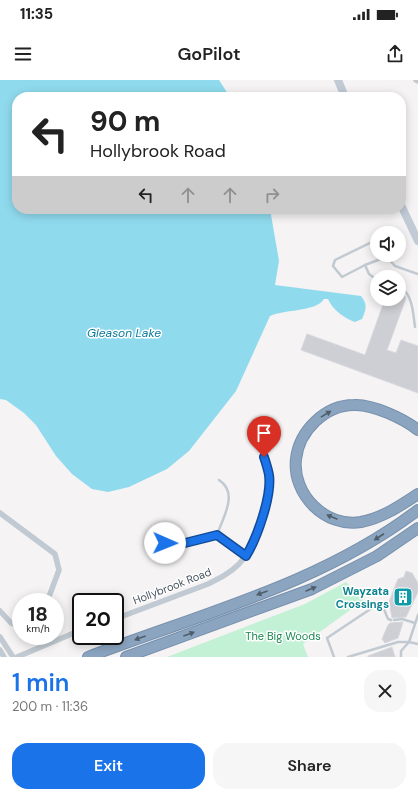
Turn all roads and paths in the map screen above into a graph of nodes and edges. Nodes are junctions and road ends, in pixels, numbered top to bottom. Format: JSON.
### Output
{"nodes":[{"id":1,"x":338,"y":80,"type":"edge"},
{"id":2,"x":343,"y":92,"type":"edge"},
{"id":3,"x":405,"y":214,"type":"edge"},
{"id":4,"x":418,"y":240,"type":"edge"},
{"id":5,"x":370,"y":243,"type":"edge"},
{"id":6,"x":373,"y":262,"type":"edge"},
{"id":7,"x":391,"y":262,"type":"edge"},
{"id":8,"x":365,"y":266,"type":"junction"},
{"id":9,"x":418,"y":274,"type":"edge"},
{"id":10,"x":370,"y":275,"type":"edge"},
{"id":11,"x":406,"y":292,"type":"edge"},
{"id":12,"x":415,"y":327,"type":"dead end"},
{"id":13,"x":418,"y":430,"type":"edge"},
{"id":14,"x":264,"y":457,"type":"dead end"},
{"id":15,"x":219,"y":480,"type":"dead end"},
{"id":16,"x":418,"y":494,"type":"edge"},
{"id":17,"x":0,"y":513,"type":"edge"},
{"id":18,"x":415,"y":513,"type":"edge"},
{"id":19,"x":417,"y":529,"type":"edge"},
{"id":20,"x":166,"y":530,"type":"dead end"},
{"id":21,"x":217,"y":535,"type":"junction"},
{"id":22,"x":246,"y":556,"type":"junction"},
{"id":23,"x":50,"y":593,"type":"edge"},
{"id":24,"x":0,"y":611,"type":"edge"},
{"id":25,"x":418,"y":615,"type":"edge"},
{"id":26,"x":124,"y":616,"type":"edge"},
{"id":27,"x":12,"y":623,"type":"edge"},
{"id":28,"x":414,"y":623,"type":"junction"},
{"id":29,"x":72,"y":634,"type":"edge"},
{"id":30,"x":0,"y":637,"type":"edge"},
{"id":31,"x":409,"y":642,"type":"junction"},
{"id":32,"x":418,"y":644,"type":"edge"},
{"id":33,"x":0,"y":650,"type":"edge"},
{"id":34,"x":136,"y":655,"type":"edge"},
{"id":35,"x":4,"y":657,"type":"edge"},
{"id":36,"x":12,"y":657,"type":"edge"},
{"id":37,"x":17,"y":657,"type":"edge"},
{"id":38,"x":88,"y":657,"type":"edge"},
{"id":39,"x":126,"y":657,"type":"edge"},
{"id":40,"x":334,"y":657,"type":"edge"},
{"id":41,"x":348,"y":657,"type":"edge"},
{"id":42,"x":401,"y":657,"type":"edge"}],
"edges":[{"from":1,"to":2,"type":"main road"},
{"from":3,"to":4,"type":"main road"},
{"from":5,"to":8,"type":"lane"},
{"from":6,"to":8,"type":"lane"},
{"from":7,"to":9,"type":"lane"},
{"from":8,"to":10,"type":"lane"},
{"from":11,"to":12,"type":"lane"},
{"from":16,"to":13,"type":"highway","one_way":true},
{"from":14,"to":22,"type":"street","name":"Hollybrook Road"},
{"from":15,"to":21,"type":"lane"},
{"from":17,"to":23,"type":"street"},
{"from":18,"to":38,"type":"highway","one_way":true},
{"from":34,"to":19,"type":"highway","one_way":true},
{"from":20,"to":21,"type":"lane"},
{"from":21,"to":22,"type":"lane"},
{"from":22,"to":26,"type":"street","name":"Hollybrook Road"},
{"from":24,"to":27,"type":"street"},
{"from":25,"to":28,"type":"lane"},
{"from":28,"to":31,"type":"lane"},
{"from":28,"to":40,"type":"lane"},
{"from":29,"to":37,"type":"street"},
{"from":30,"to":36,"type":"street"},
{"from":31,"to":32,"type":"lane"},
{"from":31,"to":41,"type":"lane"},
{"from":31,"to":42,"type":"lane"},
{"from":33,"to":35,"type":"street"},
{"from":34,"to":39,"type":"highway"}]}
